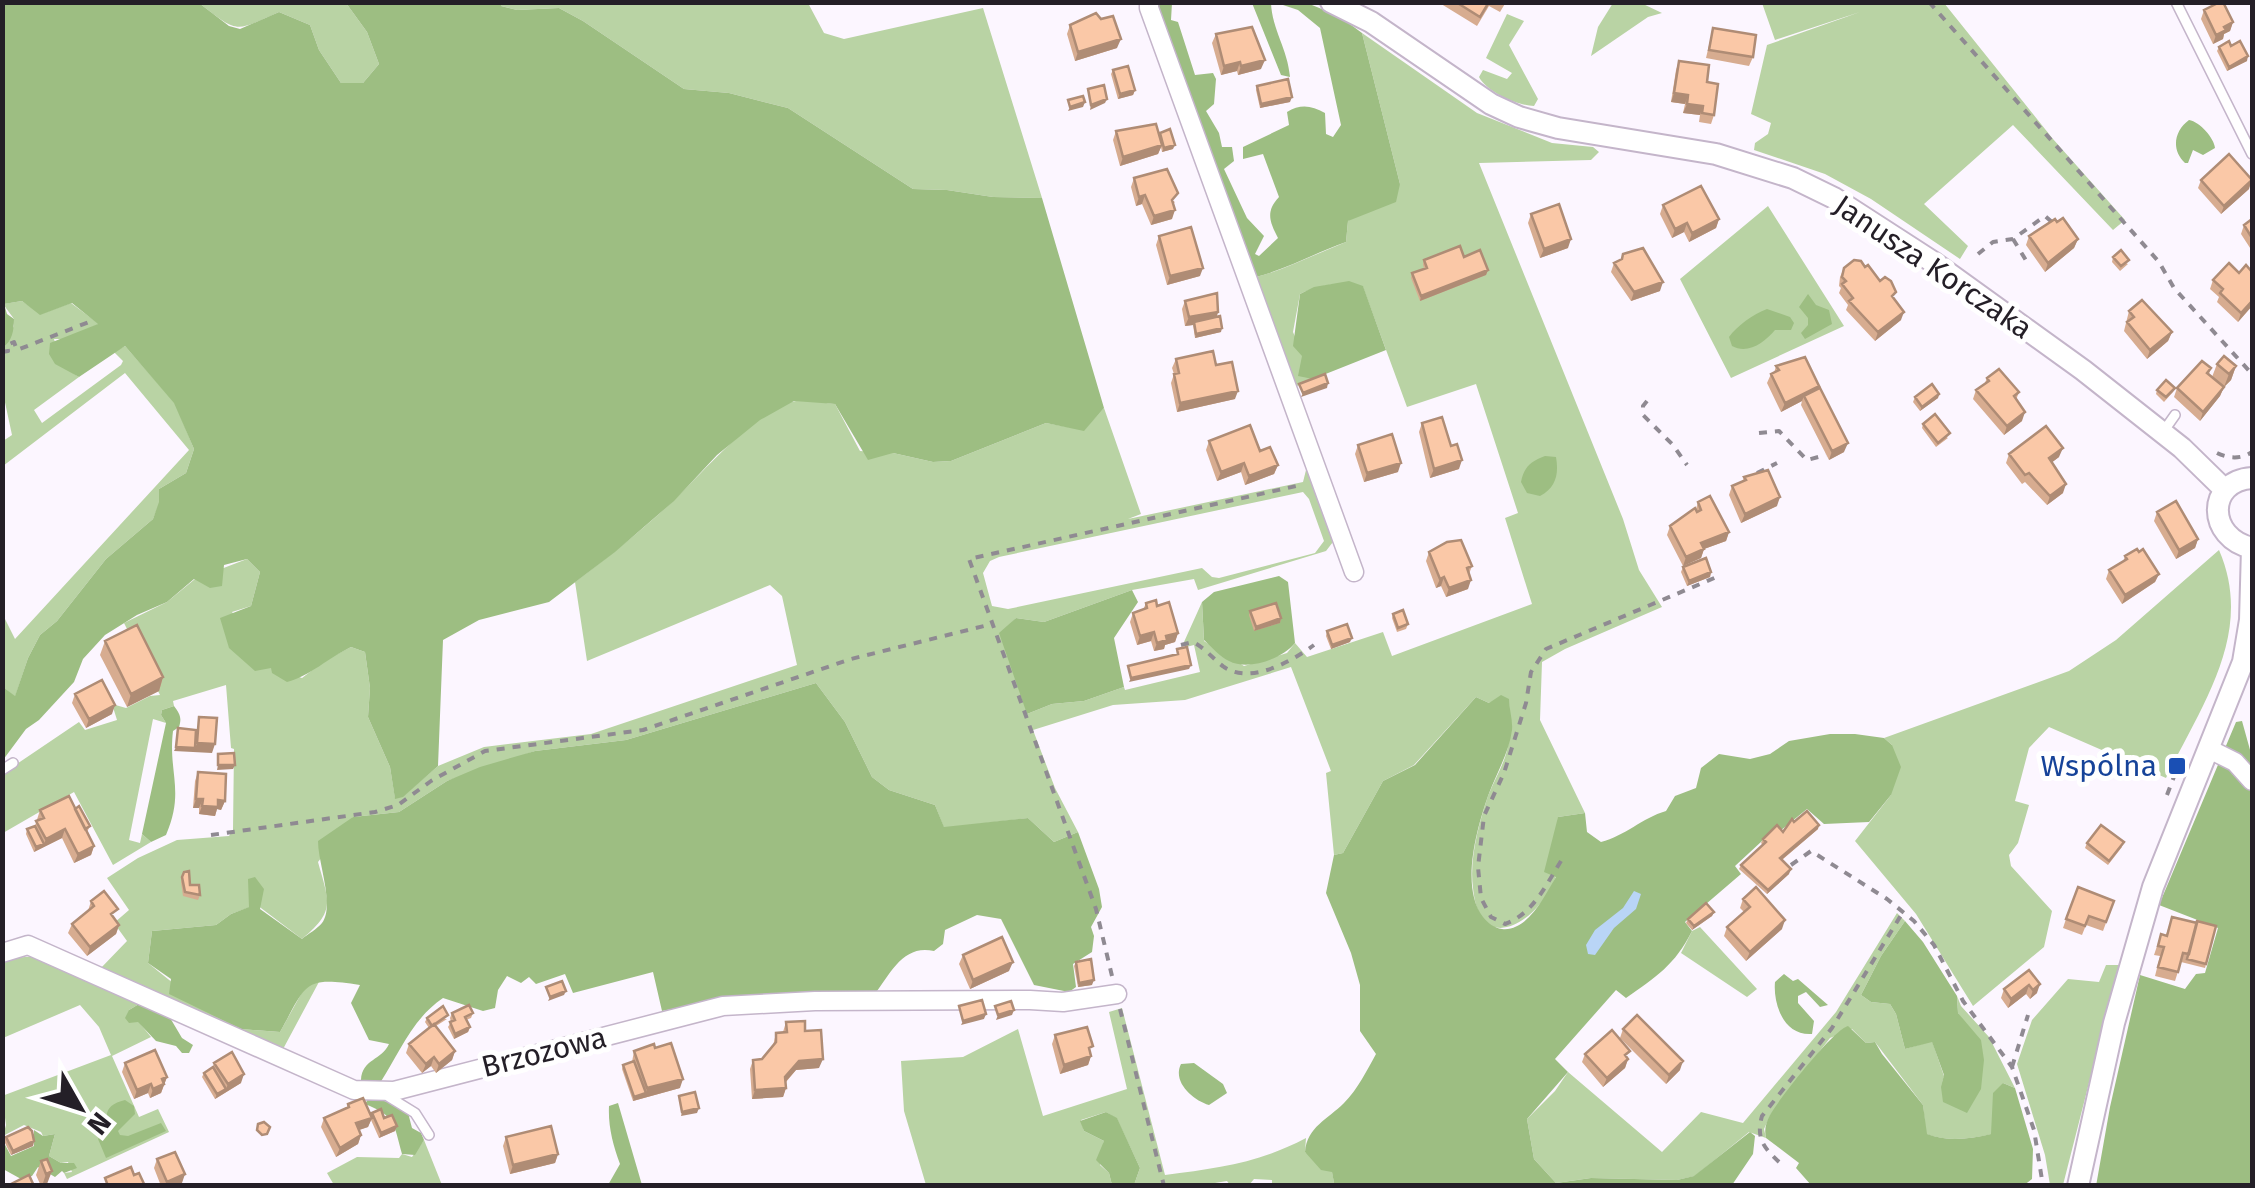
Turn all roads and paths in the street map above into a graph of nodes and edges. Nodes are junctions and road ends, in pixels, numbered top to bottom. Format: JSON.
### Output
{"nodes":[{"id":1,"x":1150,"y":2,"type":"edge"},
{"id":2,"x":1331,"y":2,"type":"edge"},
{"id":3,"x":1928,"y":2,"type":"edge"},
{"id":4,"x":2176,"y":2,"type":"edge"},
{"id":5,"x":2252,"y":154,"type":"edge"},
{"id":6,"x":2056,"y":226,"type":"edge"},
{"id":7,"x":2013,"y":239,"type":"junction"},
{"id":8,"x":1978,"y":254,"type":"dead end"},
{"id":9,"x":2027,"y":262,"type":"dead end"},
{"id":10,"x":89,"y":322,"type":"dead end"},
{"id":11,"x":2,"y":352,"type":"edge"},
{"id":12,"x":2252,"y":374,"type":"edge"},
{"id":13,"x":1647,"y":401,"type":"dead end"},
{"id":14,"x":1759,"y":433,"type":"dead end"},
{"id":15,"x":1826,"y":455,"type":"edge"},
{"id":16,"x":1776,"y":462,"type":"dead end"},
{"id":17,"x":1687,"y":465,"type":"dead end"},
{"id":18,"x":1757,"y":473,"type":"edge"},
{"id":19,"x":2252,"y":478,"type":"edge"},
{"id":20,"x":1320,"y":480,"type":"junction"},
{"id":21,"x":2225,"y":490,"type":"junction"},
{"id":22,"x":2252,"y":548,"type":"edge"},
{"id":23,"x":1354,"y":572,"type":"dead end"},
{"id":24,"x":1719,"y":576,"type":"dead end"},
{"id":25,"x":992,"y":624,"type":"junction"},
{"id":26,"x":1181,"y":644,"type":"edge"},
{"id":27,"x":1314,"y":645,"type":"dead end"},
{"id":28,"x":2209,"y":749,"type":"junction"},
{"id":29,"x":12,"y":763,"type":"dead end"},
{"id":30,"x":2,"y":770,"type":"edge"},
{"id":31,"x":2252,"y":781,"type":"edge"},
{"id":32,"x":211,"y":835,"type":"dead end"},
{"id":33,"x":1561,"y":861,"type":"dead end"},
{"id":34,"x":1791,"y":866,"type":"edge"},
{"id":35,"x":1902,"y":912,"type":"junction"},
{"id":36,"x":2,"y":954,"type":"edge"},
{"id":37,"x":1117,"y":994,"type":"junction"},
{"id":38,"x":2028,"y":1015,"type":"dead end"},
{"id":39,"x":2012,"y":1067,"type":"junction"},
{"id":40,"x":381,"y":1089,"type":"junction"},
{"id":41,"x":429,"y":1135,"type":"dead end"},
{"id":42,"x":1779,"y":1162,"type":"dead end"},
{"id":43,"x":1164,"y":1186,"type":"edge"},
{"id":44,"x":2044,"y":1186,"type":"edge"},
{"id":45,"x":2078,"y":1186,"type":"edge"}],
"edges":[{"from":1,"to":20,"type":"street"},
{"from":2,"to":21,"type":"street","name":"Janusza Korczaka"},
{"from":3,"to":12,"type":"path"},
{"from":4,"to":5,"type":"lane"},
{"from":6,"to":7,"type":"path"},
{"from":7,"to":8,"type":"path"},
{"from":7,"to":9,"type":"path"},
{"from":10,"to":11,"type":"path"},
{"from":13,"to":17,"type":"path"},
{"from":14,"to":15,"type":"path"},
{"from":16,"to":18,"type":"path"},
{"from":19,"to":21,"type":"street"},
{"from":20,"to":23,"type":"street"},
{"from":20,"to":25,"type":"path"},
{"from":21,"to":22,"type":"street"},
{"from":22,"to":28,"type":"street"},
{"from":24,"to":33,"type":"path"},
{"from":25,"to":32,"type":"path"},
{"from":25,"to":37,"type":"path"},
{"from":26,"to":27,"type":"path"},
{"from":28,"to":31,"type":"street"},
{"from":28,"to":45,"type":"street"},
{"from":29,"to":30,"type":"lane"},
{"from":34,"to":35,"type":"path"},
{"from":35,"to":39,"type":"path"},
{"from":35,"to":42,"type":"path"},
{"from":36,"to":40,"type":"street","name":"Brzozowa"},
{"from":37,"to":40,"type":"street","name":"Brzozowa"},
{"from":37,"to":43,"type":"path"},
{"from":38,"to":39,"type":"path"},
{"from":39,"to":44,"type":"path"},
{"from":40,"to":41,"type":"lane"}]}
